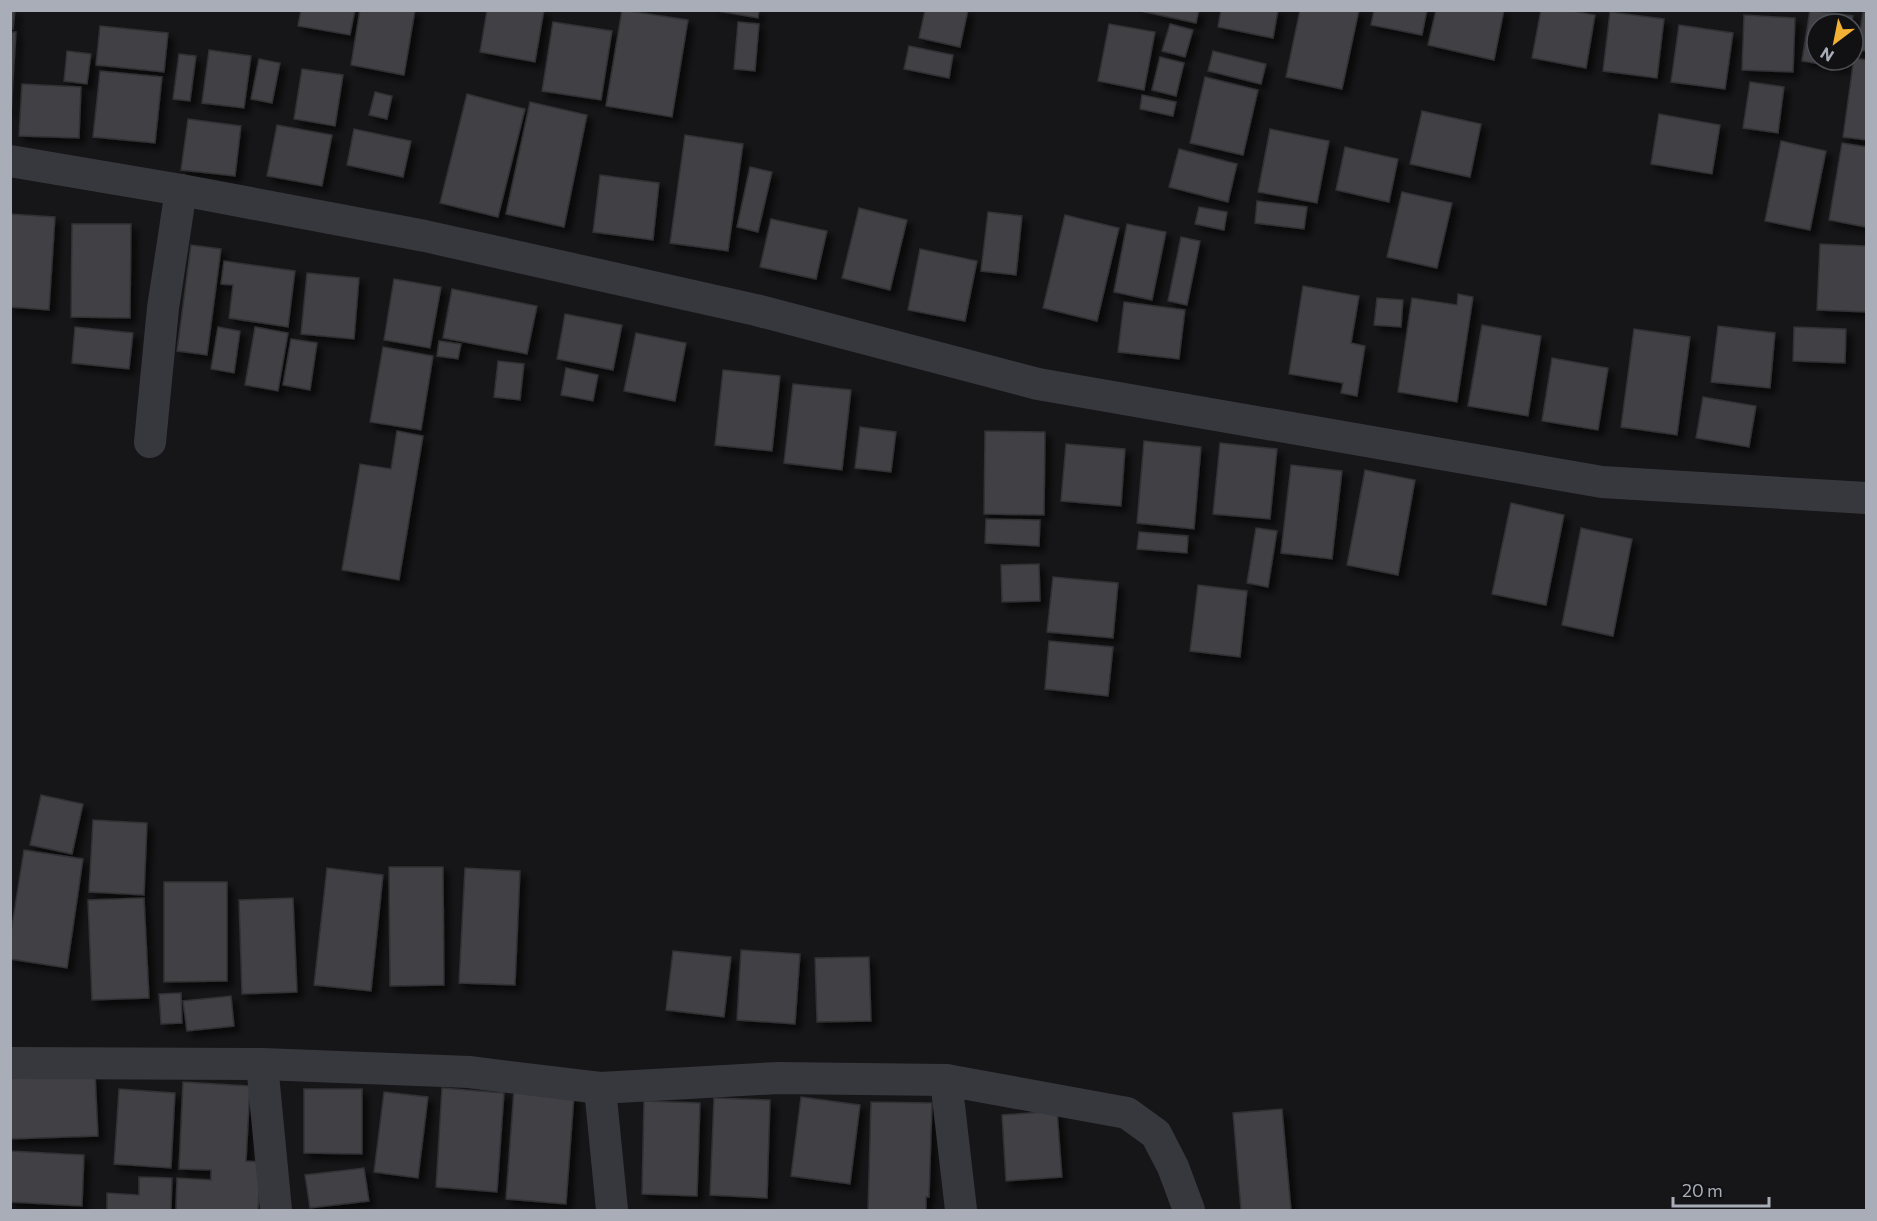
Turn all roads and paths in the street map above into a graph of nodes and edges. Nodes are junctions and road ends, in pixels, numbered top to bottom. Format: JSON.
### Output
{"nodes":[{"id":1,"x":10,"y":161,"type":"edge"},
{"id":2,"x":181,"y":190,"type":"junction"},
{"id":3,"x":150,"y":442,"type":"dead end"},
{"id":4,"x":1866,"y":498,"type":"edge"},
{"id":5,"x":10,"y":1063,"type":"edge"},
{"id":6,"x":262,"y":1064,"type":"junction"},
{"id":7,"x":946,"y":1080,"type":"junction"},
{"id":8,"x":600,"y":1088,"type":"junction"},
{"id":9,"x":276,"y":1210,"type":"edge"},
{"id":10,"x":612,"y":1210,"type":"edge"},
{"id":11,"x":961,"y":1210,"type":"edge"},
{"id":12,"x":1189,"y":1210,"type":"edge"}],
"edges":[{"from":1,"to":2,"type":"street"},
{"from":2,"to":3,"type":"street"},
{"from":2,"to":4,"type":"street"},
{"from":5,"to":6,"type":"street"},
{"from":6,"to":8,"type":"street"},
{"from":6,"to":9,"type":"street"},
{"from":7,"to":8,"type":"street"},
{"from":7,"to":11,"type":"street"},
{"from":7,"to":12,"type":"street"},
{"from":8,"to":10,"type":"street"}]}
